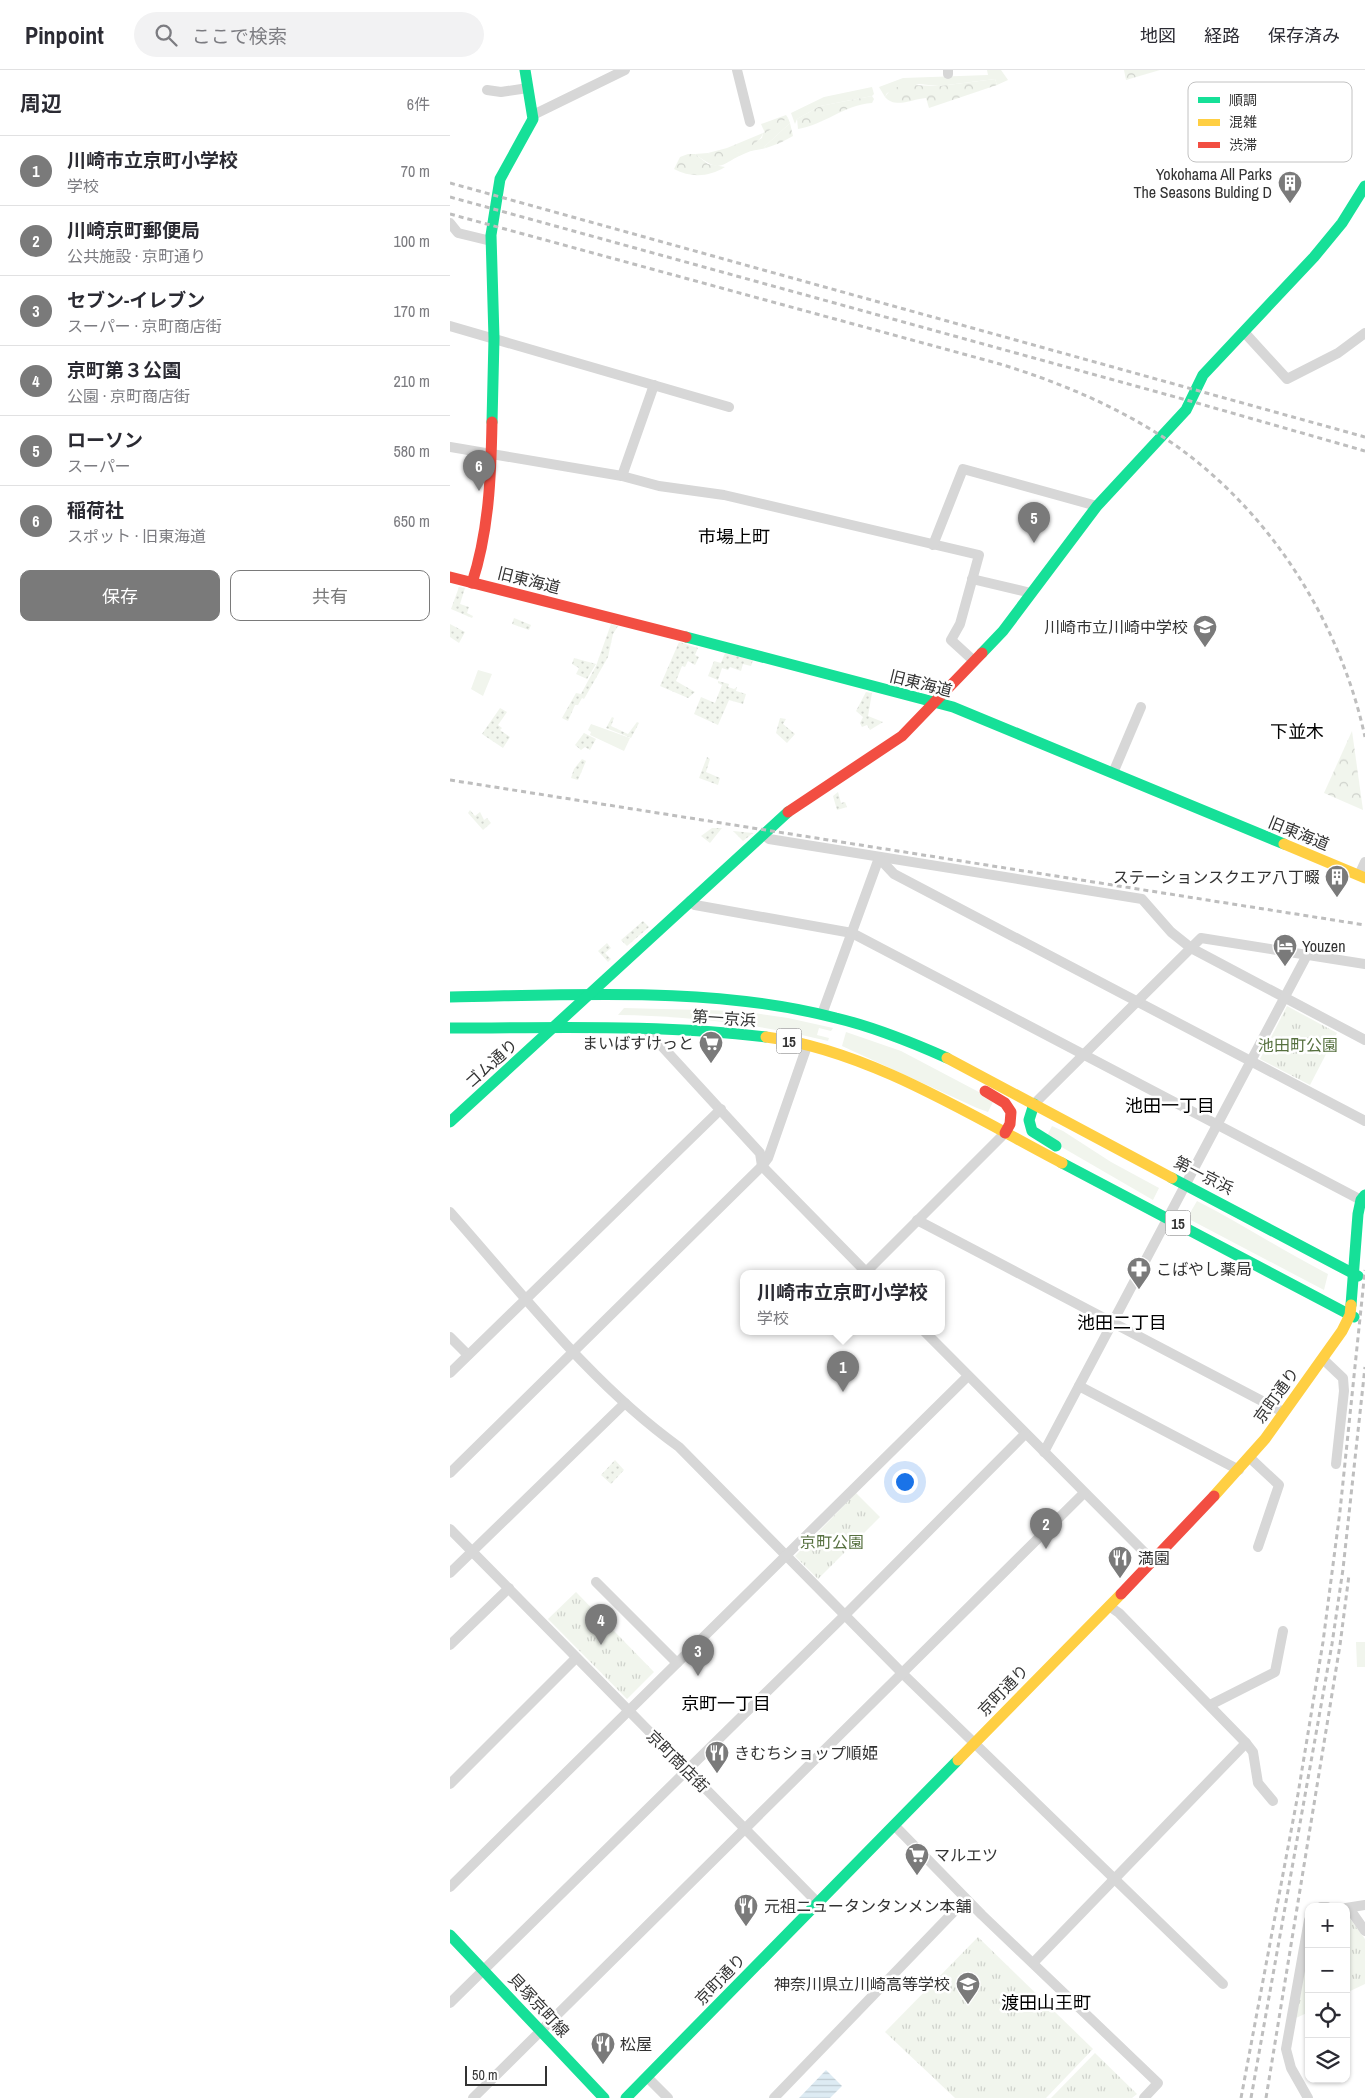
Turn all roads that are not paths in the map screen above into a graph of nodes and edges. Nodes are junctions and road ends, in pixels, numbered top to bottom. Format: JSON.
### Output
{"nodes":[{"id":1,"x":525,"y":70,"type":"edge"},
{"id":2,"x":625,"y":70,"type":"edge"},
{"id":3,"x":738,"y":70,"type":"edge"},
{"id":4,"x":528,"y":88,"type":"junction"},
{"id":5,"x":487,"y":90,"type":"dead end"},
{"id":6,"x":533,"y":115,"type":"junction"},
{"id":7,"x":750,"y":122,"type":"dead end"},
{"id":8,"x":1365,"y":186,"type":"edge"},
{"id":9,"x":450,"y":223,"type":"edge"},
{"id":10,"x":491,"y":241,"type":"junction"},
{"id":11,"x":450,"y":326,"type":"edge"},
{"id":12,"x":1244,"y":332,"type":"junction"},
{"id":13,"x":1365,"y":333,"type":"edge"},
{"id":14,"x":494,"y":338,"type":"junction"},
{"id":15,"x":654,"y":385,"type":"junction"},
{"id":16,"x":728,"y":407,"type":"dead end"},
{"id":17,"x":450,"y":447,"type":"edge"},
{"id":18,"x":492,"y":453,"type":"junction"},
{"id":19,"x":622,"y":476,"type":"junction"},
{"id":20,"x":1097,"y":506,"type":"junction"},
{"id":21,"x":933,"y":545,"type":"junction"},
{"id":22,"x":450,"y":577,"type":"edge"},
{"id":23,"x":972,"y":579,"type":"junction"},
{"id":24,"x":472,"y":583,"type":"junction"},
{"id":25,"x":1030,"y":593,"type":"junction"},
{"id":26,"x":974,"y":661,"type":"junction"},
{"id":27,"x":932,"y":703,"type":"junction"},
{"id":28,"x":1141,"y":707,"type":"dead end"},
{"id":29,"x":1113,"y":773,"type":"junction"},
{"id":30,"x":763,"y":834,"type":"junction"},
{"id":31,"x":880,"y":858,"type":"junction"},
{"id":32,"x":1365,"y":862,"type":"edge"},
{"id":33,"x":1362,"y":877,"type":"edge"},
{"id":34,"x":690,"y":901,"type":"junction"},
{"id":35,"x":852,"y":933,"type":"junction"},
{"id":36,"x":1191,"y":948,"type":"junction"},
{"id":37,"x":1307,"y":955,"type":"junction"},
{"id":38,"x":1365,"y":964,"type":"edge"},
{"id":39,"x":587,"y":995,"type":"junction"},
{"id":40,"x":450,"y":996,"type":"edge"},
{"id":41,"x":1285,"y":997,"type":"junction"},
{"id":42,"x":1137,"y":1002,"type":"junction"},
{"id":43,"x":822,"y":1014,"type":"junction"},
{"id":44,"x":450,"y":1028,"type":"edge"},
{"id":45,"x":554,"y":1028,"type":"junction"},
{"id":46,"x":646,"y":1029,"type":"junction"},
{"id":47,"x":903,"y":1040,"type":"junction"},
{"id":48,"x":1365,"y":1040,"type":"edge"},
{"id":49,"x":808,"y":1046,"type":"junction"},
{"id":50,"x":1084,"y":1055,"type":"junction"},
{"id":51,"x":1251,"y":1062,"type":"junction"},
{"id":52,"x":1034,"y":1104,"type":"junction"},
{"id":53,"x":721,"y":1109,"type":"junction"},
{"id":54,"x":1055,"y":1114,"type":"junction"},
{"id":55,"x":1028,"y":1118,"type":"junction"},
{"id":56,"x":1012,"y":1119,"type":"junction"},
{"id":57,"x":1365,"y":1121,"type":"edge"},
{"id":58,"x":450,"y":1122,"type":"edge"},
{"id":59,"x":986,"y":1123,"type":"junction"},
{"id":60,"x":1217,"y":1124,"type":"junction"},
{"id":61,"x":1005,"y":1133,"type":"junction"},
{"id":62,"x":762,"y":1166,"type":"junction"},
{"id":63,"x":1186,"y":1185,"type":"junction"},
{"id":64,"x":1363,"y":1198,"type":"edge"},
{"id":65,"x":1144,"y":1207,"type":"junction"},
{"id":66,"x":450,"y":1212,"type":"edge"},
{"id":67,"x":1168,"y":1218,"type":"junction"},
{"id":68,"x":917,"y":1220,"type":"junction"},
{"id":69,"x":865,"y":1270,"type":"edge"},
{"id":70,"x":869,"y":1270,"type":"edge"},
{"id":71,"x":1355,"y":1274,"type":"junction"},
{"id":72,"x":527,"y":1298,"type":"junction"},
{"id":73,"x":1352,"y":1316,"type":"junction"},
{"id":74,"x":1112,"y":1324,"type":"junction"},
{"id":75,"x":928,"y":1335,"type":"edge"},
{"id":76,"x":450,"y":1337,"type":"edge"},
{"id":77,"x":575,"y":1352,"type":"junction"},
{"id":78,"x":468,"y":1355,"type":"junction"},
{"id":79,"x":1323,"y":1358,"type":"junction"},
{"id":80,"x":450,"y":1373,"type":"edge"},
{"id":81,"x":968,"y":1376,"type":"junction"},
{"id":82,"x":1079,"y":1386,"type":"junction"},
{"id":83,"x":626,"y":1403,"type":"junction"},
{"id":84,"x":1283,"y":1412,"type":"junction"},
{"id":85,"x":1025,"y":1434,"type":"junction"},
{"id":86,"x":1044,"y":1452,"type":"junction"},
{"id":87,"x":1250,"y":1457,"type":"junction"},
{"id":88,"x":1336,"y":1464,"type":"dead end"},
{"id":89,"x":1239,"y":1470,"type":"junction"},
{"id":90,"x":450,"y":1473,"type":"edge"},
{"id":91,"x":1084,"y":1493,"type":"junction"},
{"id":92,"x":450,"y":1529,"type":"edge"},
{"id":93,"x":1258,"y":1547,"type":"dead end"},
{"id":94,"x":472,"y":1552,"type":"junction"},
{"id":95,"x":785,"y":1555,"type":"junction"},
{"id":96,"x":1153,"y":1561,"type":"junction"},
{"id":97,"x":450,"y":1573,"type":"edge"},
{"id":98,"x":596,"y":1582,"type":"dead end"},
{"id":99,"x":509,"y":1588,"type":"junction"},
{"id":100,"x":1109,"y":1606,"type":"junction"},
{"id":101,"x":845,"y":1615,"type":"junction"},
{"id":102,"x":1283,"y":1631,"type":"dead end"},
{"id":103,"x":450,"y":1645,"type":"edge"},
{"id":104,"x":576,"y":1658,"type":"junction"},
{"id":105,"x":677,"y":1663,"type":"junction"},
{"id":106,"x":903,"y":1674,"type":"junction"},
{"id":107,"x":1210,"y":1705,"type":"junction"},
{"id":108,"x":628,"y":1710,"type":"junction"},
{"id":109,"x":1246,"y":1743,"type":"junction"},
{"id":110,"x":974,"y":1744,"type":"junction"},
{"id":111,"x":687,"y":1770,"type":"junction"},
{"id":112,"x":450,"y":1784,"type":"edge"},
{"id":113,"x":1273,"y":1801,"type":"dead end"},
{"id":114,"x":894,"y":1826,"type":"junction"},
{"id":115,"x":745,"y":1829,"type":"junction"},
{"id":116,"x":1114,"y":1879,"type":"junction"},
{"id":117,"x":450,"y":1887,"type":"edge"},
{"id":118,"x":966,"y":1899,"type":"junction"},
{"id":119,"x":817,"y":1902,"type":"junction"},
{"id":120,"x":1365,"y":1905,"type":"edge"},
{"id":121,"x":1350,"y":1908,"type":"edge"},
{"id":122,"x":1350,"y":1911,"type":"edge"},
{"id":123,"x":1365,"y":1931,"type":"edge"},
{"id":124,"x":450,"y":1935,"type":"edge"},
{"id":125,"x":1305,"y":1942,"type":"edge"},
{"id":126,"x":1034,"y":1962,"type":"junction"},
{"id":127,"x":483,"y":1970,"type":"junction"},
{"id":128,"x":1223,"y":1984,"type":"dead end"},
{"id":129,"x":450,"y":2003,"type":"edge"},
{"id":130,"x":541,"y":2031,"type":"junction"},
{"id":131,"x":647,"y":2076,"type":"junction"},
{"id":132,"x":473,"y":2098,"type":"edge"},
{"id":133,"x":604,"y":2098,"type":"edge"},
{"id":134,"x":626,"y":2098,"type":"edge"},
{"id":135,"x":668,"y":2098,"type":"edge"},
{"id":136,"x":774,"y":2098,"type":"edge"},
{"id":137,"x":1144,"y":2098,"type":"edge"},
{"id":138,"x":1308,"y":2098,"type":"edge"}],
"edges":[{"from":1,"to":4,"type":"main road"},
{"from":2,"to":6,"type":"street"},
{"from":3,"to":7,"type":"street"},
{"from":4,"to":5,"type":"street"},
{"from":4,"to":6,"type":"main road"},
{"from":6,"to":10,"type":"main road"},
{"from":8,"to":12,"type":"main road","name":"ゴム通り"},
{"from":9,"to":10,"type":"street"},
{"from":10,"to":14,"type":"main road"},
{"from":11,"to":14,"type":"street"},
{"from":12,"to":13,"type":"street"},
{"from":12,"to":20,"type":"main road","name":"ゴム通り"},
{"from":14,"to":15,"type":"street"},
{"from":14,"to":18,"type":"main road"},
{"from":15,"to":16,"type":"street"},
{"from":15,"to":19,"type":"street"},
{"from":17,"to":18,"type":"street"},
{"from":18,"to":19,"type":"street"},
{"from":18,"to":24,"type":"main road"},
{"from":19,"to":21,"type":"street"},
{"from":20,"to":21,"type":"street"},
{"from":20,"to":25,"type":"main road","name":"ゴム通り"},
{"from":21,"to":23,"type":"street"},
{"from":22,"to":24,"type":"main road","name":"旧東海道"},
{"from":23,"to":25,"type":"street"},
{"from":23,"to":26,"type":"street"},
{"from":24,"to":27,"type":"main road","name":"旧東海道"},
{"from":25,"to":26,"type":"main road","name":"ゴム通り"},
{"from":26,"to":27,"type":"main road","name":"ゴム通り"},
{"from":27,"to":29,"type":"main road","name":"旧東海道"},
{"from":27,"to":30,"type":"main road","name":"ゴム通り"},
{"from":28,"to":29,"type":"street"},
{"from":29,"to":33,"type":"main road","name":"旧東海道"},
{"from":30,"to":31,"type":"street"},
{"from":30,"to":34,"type":"main road","name":"ゴム通り"},
{"from":31,"to":35,"type":"street"},
{"from":31,"to":36,"type":"street"},
{"from":31,"to":42,"type":"street"},
{"from":32,"to":33,"type":"street"},
{"from":34,"to":35,"type":"street"},
{"from":34,"to":39,"type":"main road","name":"ゴム通り"},
{"from":35,"to":43,"type":"street"},
{"from":35,"to":50,"type":"street"},
{"from":36,"to":37,"type":"street"},
{"from":36,"to":41,"type":"street"},
{"from":36,"to":42,"type":"street"},
{"from":37,"to":38,"type":"street"},
{"from":37,"to":41,"type":"street"},
{"from":39,"to":40,"type":"main road","name":"第一京浜","number":"15"},
{"from":39,"to":43,"type":"main road","name":"第一京浜","number":"15"},
{"from":39,"to":45,"type":"main road","name":"ゴム通り"},
{"from":41,"to":48,"type":"street"},
{"from":41,"to":51,"type":"street"},
{"from":42,"to":50,"type":"street"},
{"from":42,"to":51,"type":"street"},
{"from":43,"to":47,"type":"main road","name":"第一京浜","number":"15"},
{"from":44,"to":45,"type":"main road","name":"第一京浜","number":"15"},
{"from":45,"to":46,"type":"main road","name":"第一京浜","number":"15"},
{"from":45,"to":58,"type":"main road","name":"ゴム通り"},
{"from":46,"to":49,"type":"main road","name":"第一京浜","number":"15"},
{"from":46,"to":53,"type":"street"},
{"from":47,"to":52,"type":"main road","name":"第一京浜","number":"15"},
{"from":47,"to":56,"type":"main road","name":"第一京浜","number":"15"},
{"from":49,"to":59,"type":"main road","name":"第一京浜","number":"15"},
{"from":49,"to":62,"type":"street"},
{"from":50,"to":52,"type":"street"},
{"from":50,"to":60,"type":"street"},
{"from":51,"to":57,"type":"street"},
{"from":51,"to":60,"type":"street"},
{"from":52,"to":54,"type":"main road","name":"第一京浜","number":"15"},
{"from":52,"to":55,"type":"main road"},
{"from":52,"to":56,"type":"street"},
{"from":52,"to":61,"type":"street"},
{"from":53,"to":62,"type":"street"},
{"from":53,"to":72,"type":"street"},
{"from":54,"to":55,"type":"street"},
{"from":54,"to":63,"type":"main road","name":"第一京浜","number":"15"},
{"from":55,"to":61,"type":"street"},
{"from":55,"to":65,"type":"main road","name":"第一京浜","number":"15"},
{"from":56,"to":59,"type":"street"},
{"from":56,"to":61,"type":"main road"},
{"from":59,"to":61,"type":"main road","name":"第一京浜","number":"15"},
{"from":60,"to":63,"type":"street"},
{"from":60,"to":64,"type":"street"},
{"from":61,"to":65,"type":"main road","name":"第一京浜","number":"15"},
{"from":61,"to":68,"type":"street"},
{"from":62,"to":69,"type":"street"},
{"from":62,"to":77,"type":"street"},
{"from":63,"to":67,"type":"street"},
{"from":63,"to":71,"type":"main road","name":"第一京浜","number":"15"},
{"from":64,"to":71,"type":"main road","name":"京町通り"},
{"from":65,"to":67,"type":"main road","name":"第一京浜","number":"15"},
{"from":66,"to":72,"type":"street"},
{"from":67,"to":73,"type":"main road","name":"第一京浜","number":"15"},
{"from":67,"to":74,"type":"street"},
{"from":68,"to":70,"type":"street"},
{"from":68,"to":74,"type":"street"},
{"from":71,"to":73,"type":"main road","name":"京町通り"},
{"from":72,"to":77,"type":"street"},
{"from":72,"to":78,"type":"street"},
{"from":73,"to":79,"type":"main road","name":"京町通り"},
{"from":74,"to":82,"type":"street"},
{"from":74,"to":84,"type":"street"},
{"from":75,"to":81,"type":"street"},
{"from":76,"to":78,"type":"street"},
{"from":77,"to":83,"type":"street"},
{"from":77,"to":90,"type":"street"},
{"from":78,"to":80,"type":"street"},
{"from":79,"to":84,"type":"main road","name":"京町通り"},
{"from":79,"to":88,"type":"street"},
{"from":81,"to":85,"type":"street"},
{"from":81,"to":95,"type":"street"},
{"from":82,"to":86,"type":"street"},
{"from":82,"to":89,"type":"street"},
{"from":83,"to":94,"type":"street"},
{"from":83,"to":95,"type":"street"},
{"from":84,"to":87,"type":"main road","name":"京町通り"},
{"from":85,"to":86,"type":"street"},
{"from":85,"to":101,"type":"street"},
{"from":86,"to":91,"type":"street"},
{"from":87,"to":89,"type":"main road","name":"京町通り"},
{"from":87,"to":93,"type":"street"},
{"from":89,"to":96,"type":"main road","name":"京町通り"},
{"from":91,"to":96,"type":"street"},
{"from":91,"to":106,"type":"street"},
{"from":92,"to":94,"type":"street","name":"京町商店街"},
{"from":94,"to":97,"type":"street"},
{"from":94,"to":99,"type":"street","name":"京町商店街"},
{"from":95,"to":101,"type":"street"},
{"from":95,"to":105,"type":"street"},
{"from":96,"to":100,"type":"main road","name":"京町通り"},
{"from":98,"to":105,"type":"street"},
{"from":99,"to":103,"type":"street"},
{"from":99,"to":104,"type":"street","name":"京町商店街"},
{"from":100,"to":107,"type":"street"},
{"from":100,"to":110,"type":"main road","name":"京町通り"},
{"from":101,"to":106,"type":"street"},
{"from":101,"to":111,"type":"street"},
{"from":102,"to":107,"type":"street"},
{"from":104,"to":108,"type":"street","name":"京町商店街"},
{"from":104,"to":112,"type":"street"},
{"from":105,"to":108,"type":"street"},
{"from":106,"to":110,"type":"street"},
{"from":106,"to":115,"type":"street"},
{"from":107,"to":109,"type":"street"},
{"from":108,"to":111,"type":"street","name":"京町商店街"},
{"from":108,"to":117,"type":"street"},
{"from":109,"to":113,"type":"street"},
{"from":109,"to":116,"type":"street"},
{"from":110,"to":114,"type":"main road","name":"京町通り"},
{"from":110,"to":116,"type":"street"},
{"from":111,"to":115,"type":"street","name":"京町商店街"},
{"from":111,"to":127,"type":"street"},
{"from":114,"to":118,"type":"street"},
{"from":114,"to":119,"type":"main road","name":"京町通り"},
{"from":115,"to":119,"type":"street","name":"京町商店街"},
{"from":115,"to":130,"type":"street"},
{"from":116,"to":126,"type":"street"},
{"from":116,"to":128,"type":"street"},
{"from":118,"to":126,"type":"street"},
{"from":118,"to":136,"type":"street"},
{"from":119,"to":131,"type":"main road","name":"京町通り"},
{"from":120,"to":121,"type":"street"},
{"from":122,"to":123,"type":"street"},
{"from":124,"to":127,"type":"main road","name":"貝塚京町線"},
{"from":125,"to":138,"type":"street"},
{"from":126,"to":137,"type":"street"},
{"from":127,"to":129,"type":"street"},
{"from":127,"to":130,"type":"main road","name":"貝塚京町線"},
{"from":130,"to":132,"type":"street"},
{"from":130,"to":133,"type":"main road","name":"貝塚京町線"},
{"from":131,"to":134,"type":"main road","name":"京町通り"},
{"from":131,"to":135,"type":"street"}]}
